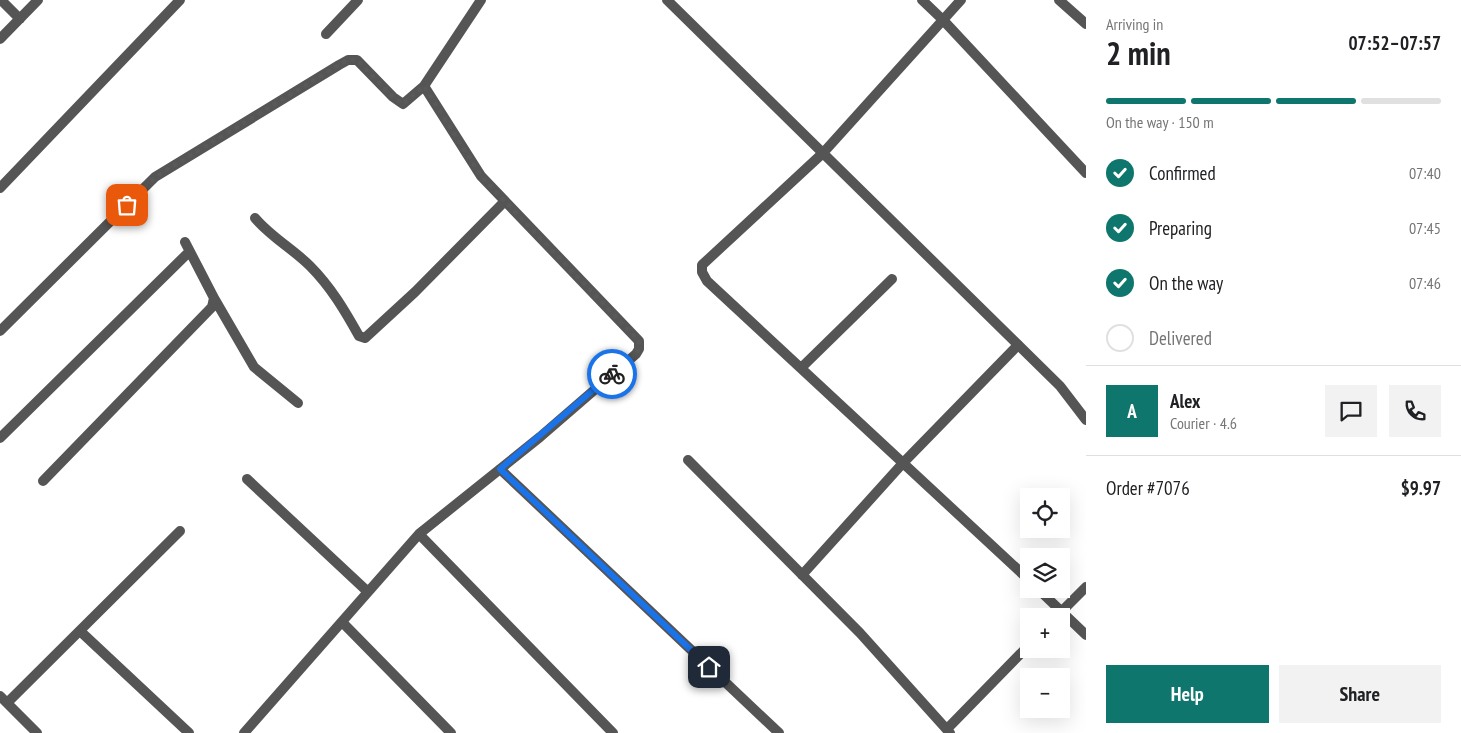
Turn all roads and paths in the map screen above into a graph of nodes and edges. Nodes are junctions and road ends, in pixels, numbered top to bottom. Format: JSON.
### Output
{"nodes":[{"id":1,"x":1,"y":0,"type":"edge"},
{"id":2,"x":38,"y":0,"type":"edge"},
{"id":3,"x":180,"y":0,"type":"edge"},
{"id":4,"x":358,"y":0,"type":"edge"},
{"id":5,"x":481,"y":0,"type":"edge"},
{"id":6,"x":667,"y":0,"type":"edge"},
{"id":7,"x":922,"y":0,"type":"edge"},
{"id":8,"x":961,"y":0,"type":"edge"},
{"id":9,"x":1060,"y":0,"type":"edge"},
{"id":10,"x":20,"y":19,"type":"junction"},
{"id":11,"x":943,"y":20,"type":"junction"},
{"id":12,"x":1086,"y":24,"type":"edge"},
{"id":13,"x":326,"y":34,"type":"dead end"},
{"id":14,"x":0,"y":39,"type":"edge"},
{"id":15,"x":424,"y":86,"type":"junction"},
{"id":16,"x":823,"y":153,"type":"junction"},
{"id":17,"x":1086,"y":173,"type":"edge"},
{"id":18,"x":0,"y":188,"type":"edge"},
{"id":19,"x":505,"y":201,"type":"junction"},
{"id":20,"x":255,"y":218,"type":"dead end"},
{"id":21,"x":185,"y":242,"type":"dead end"},
{"id":22,"x":189,"y":252,"type":"junction"},
{"id":23,"x":892,"y":279,"type":"dead end"},
{"id":24,"x":214,"y":298,"type":"junction"},
{"id":25,"x":0,"y":331,"type":"edge"},
{"id":26,"x":1018,"y":345,"type":"junction"},
{"id":27,"x":801,"y":368,"type":"junction"},
{"id":28,"x":298,"y":403,"type":"dead end"},
{"id":29,"x":1086,"y":420,"type":"edge"},
{"id":30,"x":0,"y":438,"type":"edge"},
{"id":31,"x":688,"y":460,"type":"dead end"},
{"id":32,"x":903,"y":463,"type":"junction"},
{"id":33,"x":500,"y":469,"type":"junction"},
{"id":34,"x":247,"y":479,"type":"dead end"},
{"id":35,"x":43,"y":481,"type":"dead end"},
{"id":36,"x":180,"y":531,"type":"dead end"},
{"id":37,"x":419,"y":534,"type":"junction"},
{"id":38,"x":1020,"y":572,"type":"edge"},
{"id":39,"x":802,"y":575,"type":"junction"},
{"id":40,"x":1086,"y":587,"type":"edge"},
{"id":41,"x":368,"y":592,"type":"junction"},
{"id":42,"x":1046,"y":598,"type":"edge"},
{"id":43,"x":1055,"y":608,"type":"edge"},
{"id":44,"x":1066,"y":608,"type":"edge"},
{"id":45,"x":342,"y":622,"type":"junction"},
{"id":46,"x":1070,"y":622,"type":"edge"},
{"id":47,"x":80,"y":631,"type":"junction"},
{"id":48,"x":1086,"y":635,"type":"edge"},
{"id":49,"x":1020,"y":655,"type":"edge"},
{"id":50,"x":3,"y":699,"type":"edge"},
{"id":51,"x":948,"y":731,"type":"edge"},
{"id":52,"x":37,"y":733,"type":"edge"},
{"id":53,"x":189,"y":733,"type":"edge"},
{"id":54,"x":244,"y":733,"type":"edge"},
{"id":55,"x":451,"y":733,"type":"edge"},
{"id":56,"x":613,"y":733,"type":"edge"},
{"id":57,"x":779,"y":733,"type":"edge"}],
"edges":[{"from":1,"to":10,"type":"street"},
{"from":2,"to":10,"type":"street"},
{"from":3,"to":18,"type":"street"},
{"from":4,"to":13,"type":"street"},
{"from":5,"to":15,"type":"street"},
{"from":6,"to":16,"type":"street"},
{"from":7,"to":11,"type":"street"},
{"from":8,"to":11,"type":"street"},
{"from":9,"to":12,"type":"street"},
{"from":10,"to":14,"type":"street"},
{"from":11,"to":16,"type":"street"},
{"from":11,"to":17,"type":"street"},
{"from":15,"to":19,"type":"street"},
{"from":15,"to":25,"type":"street"},
{"from":16,"to":26,"type":"street"},
{"from":16,"to":27,"type":"street"},
{"from":19,"to":20,"type":"street"},
{"from":19,"to":33,"type":"street"},
{"from":21,"to":22,"type":"street"},
{"from":22,"to":24,"type":"street"},
{"from":22,"to":30,"type":"street"},
{"from":23,"to":27,"type":"street"},
{"from":24,"to":28,"type":"street"},
{"from":24,"to":35,"type":"street"},
{"from":26,"to":29,"type":"street"},
{"from":26,"to":32,"type":"street"},
{"from":27,"to":32,"type":"street"},
{"from":31,"to":39,"type":"street"},
{"from":32,"to":38,"type":"street"},
{"from":32,"to":39,"type":"street"},
{"from":33,"to":37,"type":"street"},
{"from":33,"to":57,"type":"street"},
{"from":34,"to":41,"type":"street"},
{"from":36,"to":47,"type":"street"},
{"from":37,"to":41,"type":"street"},
{"from":37,"to":56,"type":"street"},
{"from":39,"to":51,"type":"street"},
{"from":40,"to":44,"type":"street"},
{"from":41,"to":45,"type":"street"},
{"from":42,"to":43,"type":"street"},
{"from":45,"to":54,"type":"street"},
{"from":45,"to":55,"type":"street"},
{"from":46,"to":48,"type":"street"},
{"from":47,"to":50,"type":"street"},
{"from":47,"to":53,"type":"street"},
{"from":49,"to":51,"type":"street"},
{"from":50,"to":52,"type":"street"}]}
